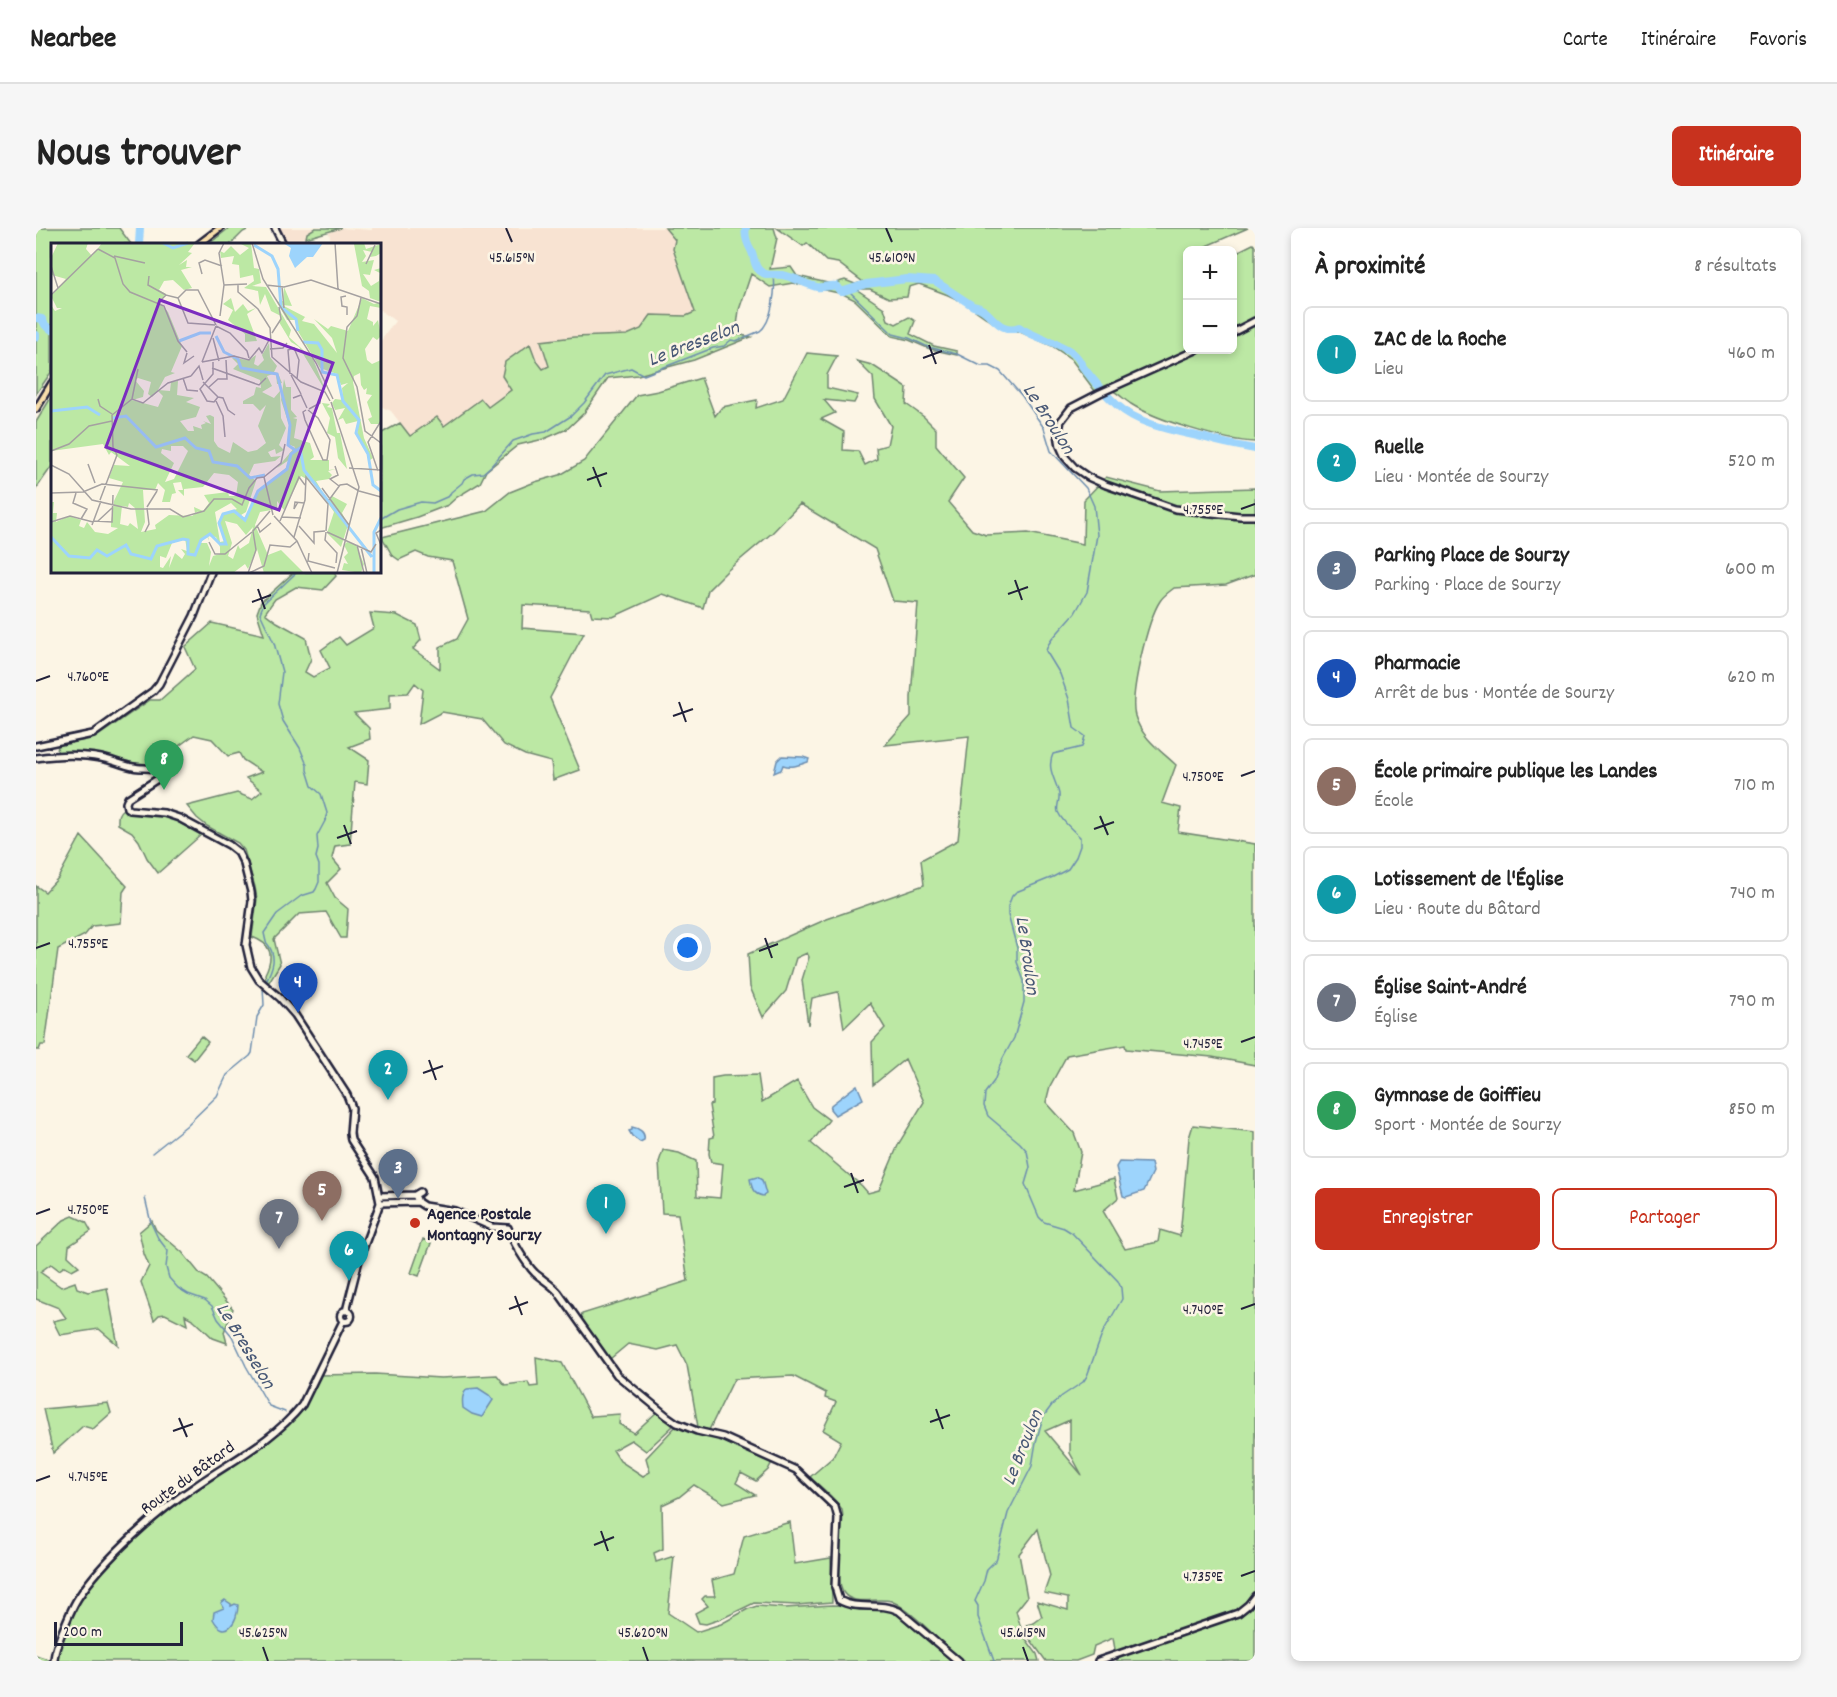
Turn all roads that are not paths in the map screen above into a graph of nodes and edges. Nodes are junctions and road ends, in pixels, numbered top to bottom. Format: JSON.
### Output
{"nodes":[{"id":1,"x":220,"y":228,"type":"edge"},
{"id":2,"x":275,"y":228,"type":"edge"},
{"id":3,"x":200,"y":243,"type":"edge"},
{"id":4,"x":282,"y":243,"type":"edge"},
{"id":5,"x":1255,"y":321,"type":"edge"},
{"id":6,"x":1237,"y":331,"type":"edge"},
{"id":7,"x":1187,"y":354,"type":"edge"},
{"id":8,"x":51,"y":385,"type":"edge"},
{"id":9,"x":36,"y":409,"type":"edge"},
{"id":10,"x":1255,"y":516,"type":"edge"},
{"id":11,"x":211,"y":573,"type":"edge"},
{"id":12,"x":36,"y":746,"type":"edge"},
{"id":13,"x":36,"y":758,"type":"edge"},
{"id":14,"x":379,"y":1196,"type":"junction"},
{"id":15,"x":380,"y":1203,"type":"junction"},
{"id":16,"x":421,"y":1204,"type":"junction"},
{"id":17,"x":1255,"y":1596,"type":"edge"},
{"id":18,"x":54,"y":1661,"type":"edge"},
{"id":19,"x":958,"y":1661,"type":"edge"},
{"id":20,"x":1098,"y":1661,"type":"edge"}],
"edges":[{"from":1,"to":3,"type":"main road"},
{"from":2,"to":4,"type":"street"},
{"from":5,"to":6,"type":"street"},
{"from":7,"to":10,"type":"street"},
{"from":8,"to":9,"type":"main road"},
{"from":11,"to":12,"type":"street"},
{"from":13,"to":14,"type":"street"},
{"from":14,"to":15,"type":"street"},
{"from":14,"to":16,"type":"street"},
{"from":15,"to":16,"type":"street"},
{"from":15,"to":18,"type":"street","name":"Route du Bâtard"},
{"from":16,"to":19,"type":"street"},
{"from":17,"to":20,"type":"street"}]}
